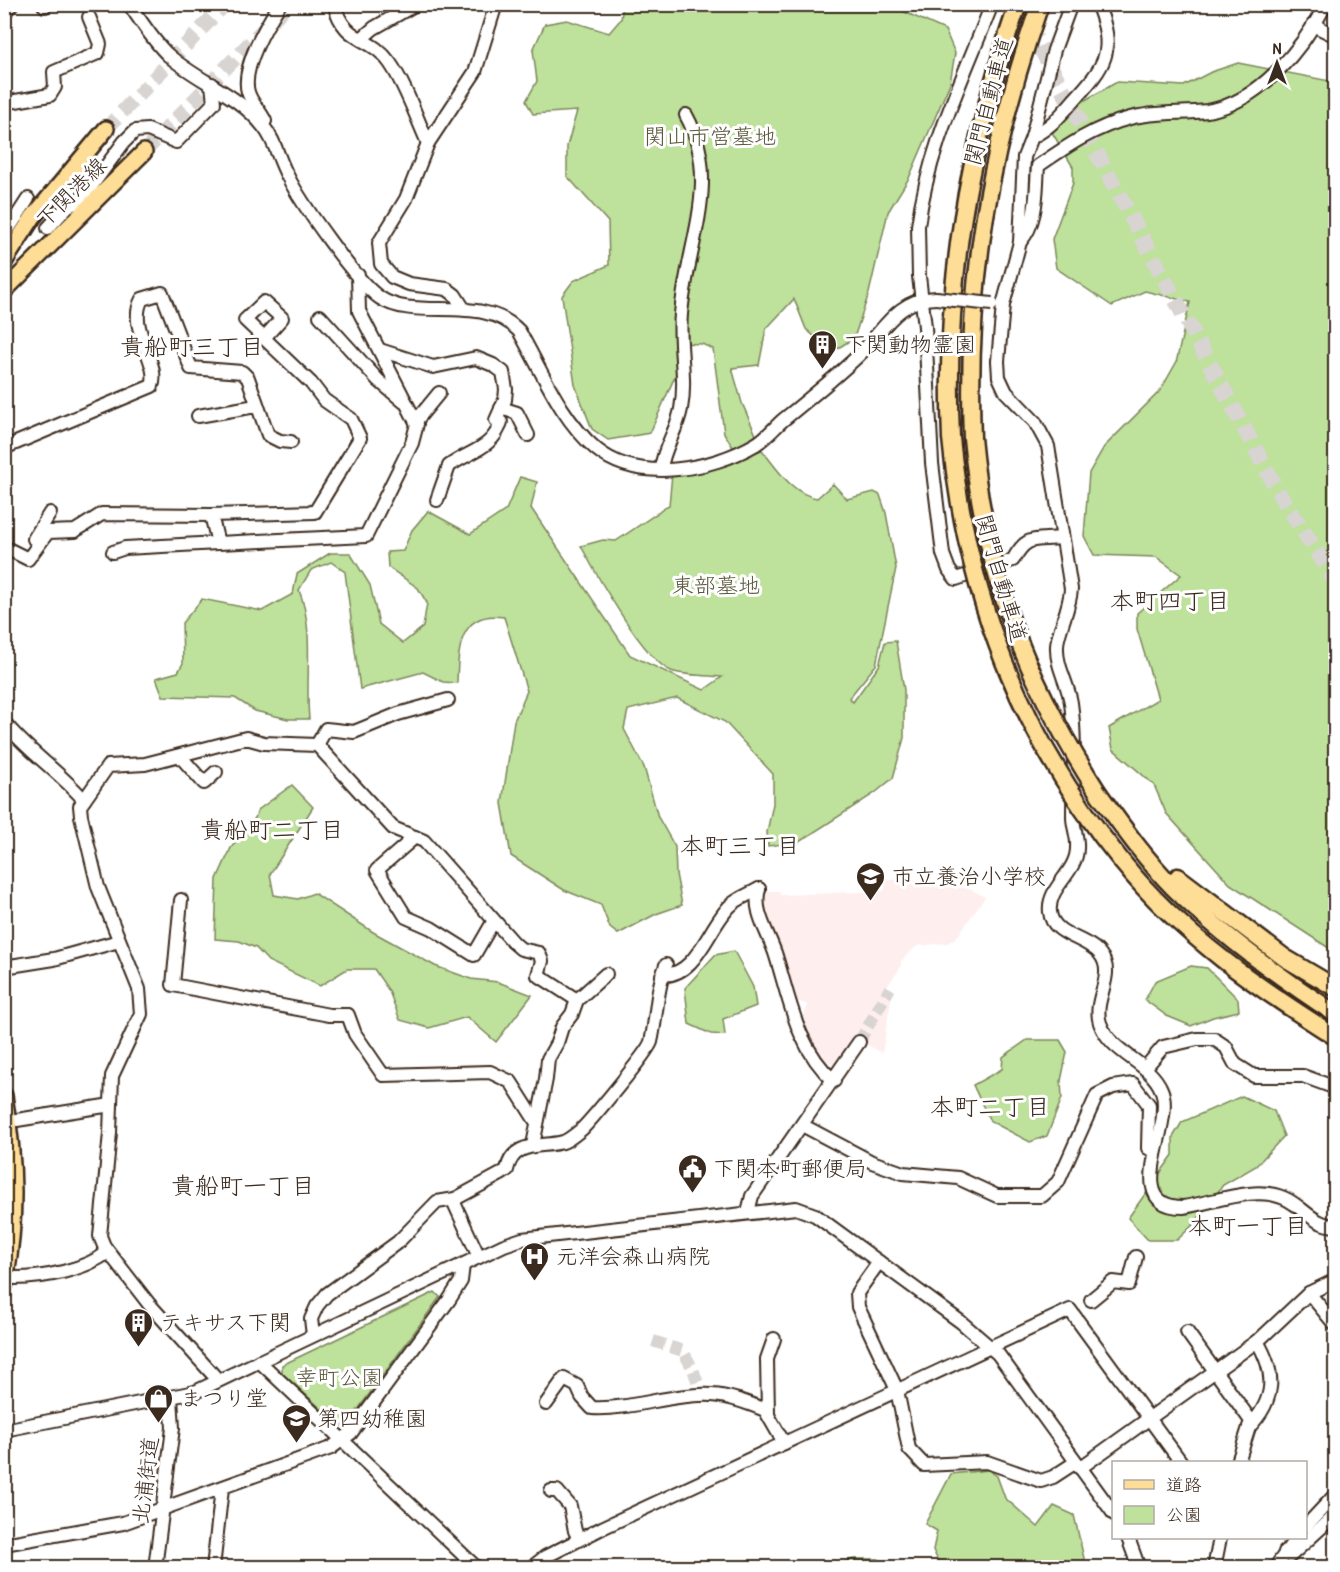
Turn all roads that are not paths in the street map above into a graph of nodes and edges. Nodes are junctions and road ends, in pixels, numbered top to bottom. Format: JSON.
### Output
{"nodes":[{"id":1,"x":12,"y":4,"type":"edge"},
{"id":2,"x":129,"y":4,"type":"edge"},
{"id":3,"x":280,"y":4,"type":"edge"},
{"id":4,"x":334,"y":4,"type":"edge"},
{"id":5,"x":416,"y":4,"type":"edge"},
{"id":6,"x":496,"y":4,"type":"edge"},
{"id":7,"x":992,"y":4,"type":"edge"},
{"id":8,"x":1018,"y":4,"type":"edge"},
{"id":9,"x":1040,"y":4,"type":"edge"},
{"id":10,"x":1071,"y":4,"type":"edge"},
{"id":11,"x":1096,"y":4,"type":"edge"},
{"id":12,"x":1326,"y":4,"type":"edge"},
{"id":13,"x":4,"y":14,"type":"edge"},
{"id":14,"x":89,"y":17,"type":"dead end"},
{"id":15,"x":1313,"y":25,"type":"junction"},
{"id":16,"x":1335,"y":36,"type":"edge"},
{"id":17,"x":361,"y":39,"type":"junction"},
{"id":18,"x":212,"y":84,"type":"junction"},
{"id":19,"x":4,"y":102,"type":"edge"},
{"id":20,"x":686,"y":115,"type":"dead end"},
{"id":21,"x":265,"y":128,"type":"junction"},
{"id":22,"x":106,"y":129,"type":"tunnel mouth"},
{"id":23,"x":1032,"y":137,"type":"junction"},
{"id":24,"x":428,"y":143,"type":"junction"},
{"id":25,"x":144,"y":152,"type":"tunnel mouth"},
{"id":26,"x":28,"y":199,"type":"dead end"},
{"id":27,"x":33,"y":217,"type":"junction"},
{"id":28,"x":53,"y":232,"type":"junction"},
{"id":29,"x":4,"y":236,"type":"edge"},
{"id":30,"x":1020,"y":242,"type":"junction"},
{"id":31,"x":4,"y":262,"type":"edge"},
{"id":32,"x":358,"y":275,"type":"junction"},
{"id":33,"x":4,"y":291,"type":"edge"},
{"id":34,"x":921,"y":298,"type":"junction"},
{"id":35,"x":998,"y":305,"type":"junction"},
{"id":36,"x":464,"y":309,"type":"junction"},
{"id":37,"x":320,"y":316,"type":"dead end"},
{"id":38,"x":264,"y":338,"type":"dead end"},
{"id":39,"x":380,"y":350,"type":"junction"},
{"id":40,"x":439,"y":393,"type":"dead end"},
{"id":41,"x":405,"y":403,"type":"junction"},
{"id":42,"x":256,"y":406,"type":"junction"},
{"id":43,"x":501,"y":408,"type":"junction"},
{"id":44,"x":198,"y":416,"type":"dead end"},
{"id":45,"x":416,"y":421,"type":"junction"},
{"id":46,"x":528,"y":435,"type":"dead end"},
{"id":47,"x":291,"y":442,"type":"dead end"},
{"id":48,"x":4,"y":448,"type":"edge"},
{"id":49,"x":661,"y":469,"type":"junction"},
{"id":50,"x":440,"y":505,"type":"dead end"},
{"id":51,"x":50,"y":513,"type":"dead end"},
{"id":52,"x":211,"y":515,"type":"junction"},
{"id":53,"x":1062,"y":538,"type":"junction"},
{"id":54,"x":218,"y":543,"type":"junction"},
{"id":55,"x":6,"y":550,"type":"edge"},
{"id":56,"x":113,"y":552,"type":"dead end"},
{"id":57,"x":448,"y":700,"type":"dead end"},
{"id":58,"x":4,"y":722,"type":"edge"},
{"id":59,"x":317,"y":745,"type":"junction"},
{"id":60,"x":180,"y":756,"type":"junction"},
{"id":61,"x":216,"y":772,"type":"dead end"},
{"id":62,"x":1099,"y":794,"type":"junction"},
{"id":63,"x":84,"y":800,"type":"junction"},
{"id":64,"x":415,"y":837,"type":"junction"},
{"id":65,"x":181,"y":900,"type":"dead end"},
{"id":66,"x":493,"y":922,"type":"junction"},
{"id":67,"x":119,"y":941,"type":"junction"},
{"id":68,"x":4,"y":967,"type":"edge"},
{"id":69,"x":606,"y":974,"type":"dead end"},
{"id":70,"x":1335,"y":988,"type":"edge"},
{"id":71,"x":577,"y":1000,"type":"junction"},
{"id":72,"x":1335,"y":1014,"type":"edge"},
{"id":73,"x":1335,"y":1037,"type":"edge"},
{"id":74,"x":859,"y":1042,"type":"tunnel mouth"},
{"id":75,"x":1145,"y":1068,"type":"junction"},
{"id":76,"x":834,"y":1081,"type":"junction"},
{"id":77,"x":1335,"y":1088,"type":"edge"},
{"id":78,"x":4,"y":1096,"type":"edge"},
{"id":79,"x":111,"y":1105,"type":"junction"},
{"id":80,"x":10,"y":1121,"type":"edge"},
{"id":81,"x":537,"y":1123,"type":"junction"},
{"id":82,"x":802,"y":1125,"type":"junction"},
{"id":83,"x":533,"y":1145,"type":"junction"},
{"id":84,"x":1155,"y":1151,"type":"junction"},
{"id":85,"x":455,"y":1199,"type":"junction"},
{"id":86,"x":748,"y":1212,"type":"junction"},
{"id":87,"x":1335,"y":1226,"type":"edge"},
{"id":88,"x":108,"y":1252,"type":"junction"},
{"id":89,"x":479,"y":1257,"type":"junction"},
{"id":90,"x":1136,"y":1257,"type":"dead end"},
{"id":91,"x":879,"y":1262,"type":"junction"},
{"id":92,"x":463,"y":1265,"type":"junction"},
{"id":93,"x":7,"y":1280,"type":"edge"},
{"id":94,"x":1335,"y":1280,"type":"edge"},
{"id":95,"x":1309,"y":1293,"type":"junction"},
{"id":96,"x":1091,"y":1300,"type":"dead end"},
{"id":97,"x":1335,"y":1326,"type":"edge"},
{"id":98,"x":1187,"y":1332,"type":"dead end"},
{"id":99,"x":313,"y":1335,"type":"junction"},
{"id":100,"x":774,"y":1339,"type":"dead end"},
{"id":101,"x":1257,"y":1341,"type":"junction"},
{"id":102,"x":991,"y":1347,"type":"junction"},
{"id":103,"x":259,"y":1361,"type":"junction"},
{"id":104,"x":1214,"y":1370,"type":"junction"},
{"id":105,"x":218,"y":1380,"type":"junction"},
{"id":106,"x":897,"y":1390,"type":"junction"},
{"id":107,"x":171,"y":1398,"type":"junction"},
{"id":108,"x":546,"y":1404,"type":"dead end"},
{"id":109,"x":768,"y":1413,"type":"junction"},
{"id":110,"x":1149,"y":1418,"type":"junction"},
{"id":111,"x":1250,"y":1427,"type":"junction"},
{"id":112,"x":4,"y":1430,"type":"edge"},
{"id":113,"x":343,"y":1442,"type":"junction"},
{"id":114,"x":784,"y":1443,"type":"junction"},
{"id":115,"x":1180,"y":1461,"type":"edge"},
{"id":116,"x":1238,"y":1461,"type":"edge"},
{"id":117,"x":1078,"y":1465,"type":"junction"},
{"id":118,"x":222,"y":1488,"type":"junction"},
{"id":119,"x":551,"y":1491,"type":"dead end"},
{"id":120,"x":1335,"y":1494,"type":"edge"},
{"id":121,"x":163,"y":1508,"type":"junction"},
{"id":122,"x":1112,"y":1513,"type":"edge"},
{"id":123,"x":1335,"y":1514,"type":"edge"},
{"id":124,"x":1307,"y":1524,"type":"edge"},
{"id":125,"x":579,"y":1539,"type":"junction"},
{"id":126,"x":1128,"y":1539,"type":"edge"},
{"id":127,"x":1220,"y":1539,"type":"edge"},
{"id":128,"x":1295,"y":1539,"type":"edge"},
{"id":129,"x":4,"y":1544,"type":"edge"},
{"id":130,"x":1285,"y":1552,"type":"junction"},
{"id":131,"x":155,"y":1568,"type":"edge"},
{"id":132,"x":213,"y":1568,"type":"edge"},
{"id":133,"x":477,"y":1568,"type":"edge"},
{"id":134,"x":531,"y":1568,"type":"edge"},
{"id":135,"x":1139,"y":1568,"type":"edge"},
{"id":136,"x":1214,"y":1568,"type":"edge"},
{"id":137,"x":1275,"y":1568,"type":"edge"}],
"edges":[{"from":1,"to":13,"type":"street"},
{"from":2,"to":18,"type":"street"},
{"from":3,"to":21,"type":"street"},
{"from":4,"to":17,"type":"street"},
{"from":5,"to":17,"type":"street"},
{"from":6,"to":24,"type":"street"},
{"from":7,"to":34,"type":"street"},
{"from":8,"to":73,"type":"highway","name":"関門自動車道","bridge":true},
{"from":9,"to":62,"type":"highway","name":"関門自動車道","bridge":true},
{"from":10,"to":23,"type":"street"},
{"from":11,"to":23,"type":"street"},
{"from":12,"to":15,"type":"street"},
{"from":14,"to":19,"type":"street"},
{"from":15,"to":16,"type":"street"},
{"from":15,"to":30,"type":"street"},
{"from":17,"to":24,"type":"street"},
{"from":18,"to":21,"type":"street"},
{"from":18,"to":28,"type":"street"},
{"from":20,"to":49,"type":"street"},
{"from":21,"to":32,"type":"street"},
{"from":22,"to":27,"type":"main road","name":"下関港線"},
{"from":23,"to":30,"type":"street"},
{"from":24,"to":36,"type":"street"},
{"from":25,"to":28,"type":"main road","name":"下関港線"},
{"from":26,"to":29,"type":"street"},
{"from":27,"to":28,"type":"street"},
{"from":27,"to":31,"type":"main road","name":"下関港線"},
{"from":28,"to":33,"type":"main road","name":"下関港線"},
{"from":30,"to":35,"type":"street"},
{"from":32,"to":36,"type":"street"},
{"from":32,"to":39,"type":"street"},
{"from":34,"to":35,"type":"street","bridge":true},
{"from":34,"to":49,"type":"street"},
{"from":34,"to":53,"type":"street"},
{"from":35,"to":53,"type":"street"},
{"from":36,"to":49,"type":"street"},
{"from":37,"to":41,"type":"street"},
{"from":38,"to":52,"type":"street"},
{"from":39,"to":41,"type":"street"},
{"from":39,"to":43,"type":"street"},
{"from":40,"to":45,"type":"street"},
{"from":41,"to":45,"type":"street"},
{"from":42,"to":44,"type":"street"},
{"from":42,"to":47,"type":"street"},
{"from":42,"to":48,"type":"street"},
{"from":43,"to":46,"type":"street"},
{"from":43,"to":50,"type":"street"},
{"from":45,"to":54,"type":"street"},
{"from":51,"to":55,"type":"street"},
{"from":52,"to":54,"type":"street"},
{"from":52,"to":55,"type":"street"},
{"from":53,"to":75,"type":"street"},
{"from":54,"to":56,"type":"street"},
{"from":57,"to":59,"type":"street"},
{"from":58,"to":63,"type":"street"},
{"from":59,"to":60,"type":"street"},
{"from":59,"to":64,"type":"street"},
{"from":60,"to":61,"type":"street"},
{"from":60,"to":63,"type":"street"},
{"from":62,"to":70,"type":"highway"},
{"from":62,"to":72,"type":"highway","name":"関門自動車道"},
{"from":63,"to":67,"type":"street"},
{"from":64,"to":66,"type":"street"},
{"from":64,"to":66,"type":"street"},
{"from":65,"to":81,"type":"street"},
{"from":66,"to":71,"type":"street"},
{"from":67,"to":68,"type":"street"},
{"from":67,"to":79,"type":"street"},
{"from":69,"to":71,"type":"street"},
{"from":71,"to":81,"type":"street"},
{"from":74,"to":76,"type":"street"},
{"from":75,"to":77,"type":"street"},
{"from":75,"to":84,"type":"street"},
{"from":76,"to":82,"type":"street"},
{"from":76,"to":83,"type":"street"},
{"from":78,"to":80,"type":"main road"},
{"from":79,"to":80,"type":"street"},
{"from":79,"to":88,"type":"street"},
{"from":80,"to":93,"type":"main road"},
{"from":81,"to":83,"type":"street"},
{"from":82,"to":84,"type":"street"},
{"from":82,"to":86,"type":"street"},
{"from":83,"to":85,"type":"street"},
{"from":84,"to":87,"type":"street"},
{"from":85,"to":89,"type":"street"},
{"from":85,"to":99,"type":"street"},
{"from":86,"to":89,"type":"street"},
{"from":86,"to":91,"type":"street"},
{"from":88,"to":93,"type":"street"},
{"from":88,"to":105,"type":"street"},
{"from":89,"to":92,"type":"street"},
{"from":90,"to":96,"type":"street"},
{"from":91,"to":102,"type":"street"},
{"from":91,"to":106,"type":"street"},
{"from":92,"to":99,"type":"street"},
{"from":92,"to":113,"type":"street"},
{"from":94,"to":95,"type":"street"},
{"from":95,"to":97,"type":"street"},
{"from":95,"to":101,"type":"street"},
{"from":98,"to":104,"type":"street"},
{"from":99,"to":103,"type":"street"},
{"from":100,"to":109,"type":"street"},
{"from":101,"to":104,"type":"street"},
{"from":101,"to":111,"type":"street"},
{"from":102,"to":106,"type":"street"},
{"from":102,"to":110,"type":"street"},
{"from":102,"to":117,"type":"street"},
{"from":103,"to":105,"type":"street"},
{"from":103,"to":113,"type":"street"},
{"from":104,"to":110,"type":"street"},
{"from":104,"to":111,"type":"street"},
{"from":105,"to":107,"type":"street"},
{"from":106,"to":114,"type":"street"},
{"from":106,"to":117,"type":"street"},
{"from":107,"to":112,"type":"street"},
{"from":107,"to":121,"type":"street","name":"北浦街道"},
{"from":108,"to":109,"type":"street"},
{"from":109,"to":114,"type":"street"},
{"from":110,"to":115,"type":"street"},
{"from":110,"to":117,"type":"street"},
{"from":111,"to":116,"type":"street"},
{"from":113,"to":118,"type":"street"},
{"from":113,"to":133,"type":"street"},
{"from":114,"to":125,"type":"street"},
{"from":117,"to":122,"type":"street"},
{"from":118,"to":121,"type":"street"},
{"from":118,"to":132,"type":"street"},
{"from":119,"to":125,"type":"street"},
{"from":120,"to":124,"type":"street"},
{"from":121,"to":129,"type":"street"},
{"from":121,"to":131,"type":"street","name":"北浦街道"},
{"from":123,"to":130,"type":"street"},
{"from":125,"to":134,"type":"street"},
{"from":126,"to":135,"type":"street"},
{"from":127,"to":136,"type":"street"},
{"from":128,"to":130,"type":"street"},
{"from":130,"to":137,"type":"street"}]}
